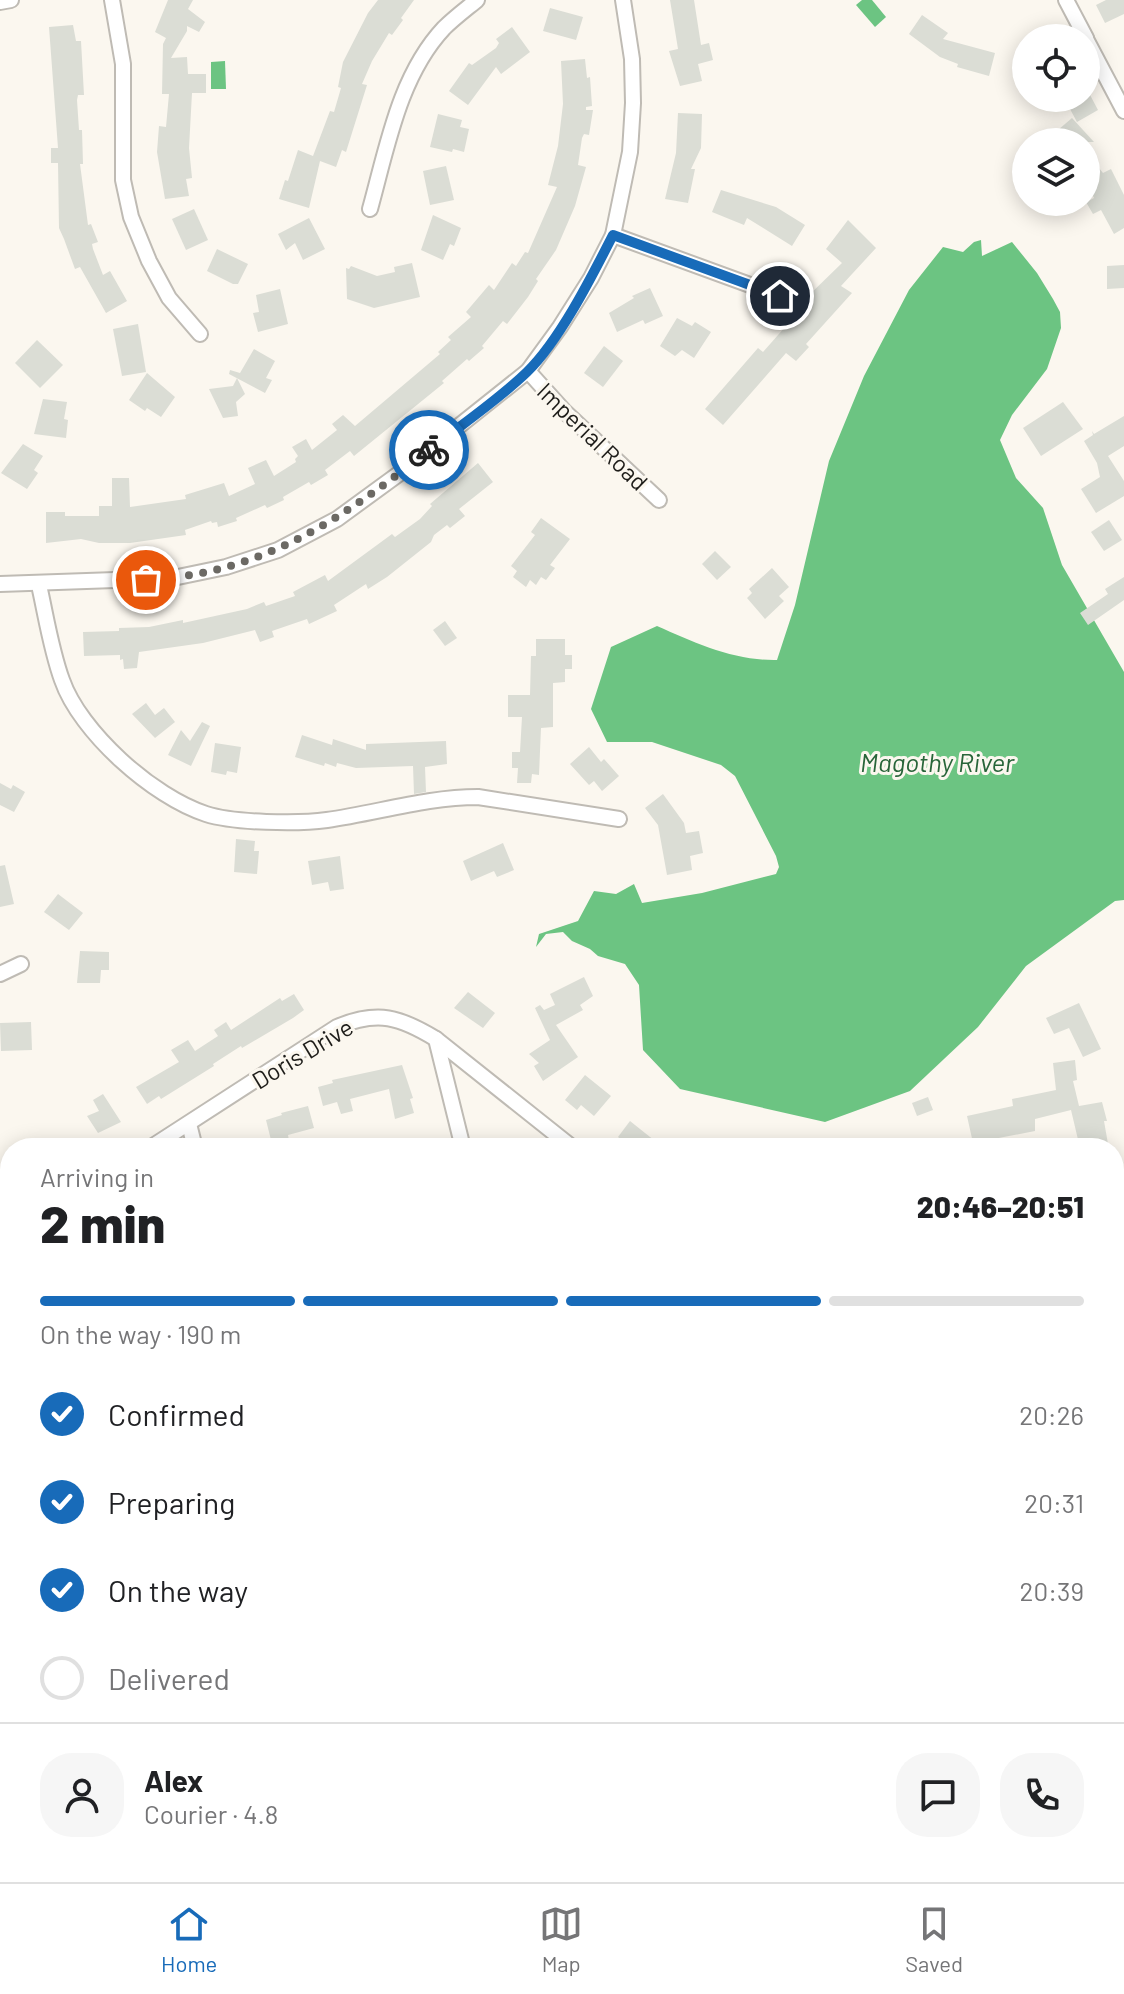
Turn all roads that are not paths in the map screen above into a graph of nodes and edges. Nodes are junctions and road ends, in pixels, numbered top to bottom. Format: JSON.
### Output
{"nodes":[{"id":1,"x":11,"y":0,"type":"edge"},
{"id":2,"x":112,"y":0,"type":"edge"},
{"id":3,"x":477,"y":0,"type":"edge"},
{"id":4,"x":623,"y":0,"type":"edge"},
{"id":5,"x":1066,"y":0,"type":"edge"},
{"id":6,"x":0,"y":2,"type":"edge"},
{"id":7,"x":1079,"y":24,"type":"edge"},
{"id":8,"x":1100,"y":65,"type":"edge"},
{"id":9,"x":1124,"y":111,"type":"edge"},
{"id":10,"x":370,"y":209,"type":"dead end"},
{"id":11,"x":613,"y":235,"type":"junction"},
{"id":12,"x":780,"y":296,"type":"dead end"},
{"id":13,"x":200,"y":334,"type":"dead end"},
{"id":14,"x":528,"y":371,"type":"junction"},
{"id":15,"x":659,"y":500,"type":"dead end"},
{"id":16,"x":0,"y":584,"type":"edge"},
{"id":17,"x":39,"y":585,"type":"junction"},
{"id":18,"x":619,"y":819,"type":"dead end"},
{"id":19,"x":21,"y":964,"type":"dead end"},
{"id":20,"x":0,"y":974,"type":"edge"},
{"id":21,"x":436,"y":1039,"type":"junction"},
{"id":22,"x":189,"y":1124,"type":"junction"},
{"id":23,"x":166,"y":1138,"type":"edge"},
{"id":24,"x":192,"y":1138,"type":"edge"},
{"id":25,"x":461,"y":1138,"type":"edge"},
{"id":26,"x":560,"y":1138,"type":"edge"}],
"edges":[{"from":1,"to":6,"type":"street"},
{"from":2,"to":13,"type":"street"},
{"from":3,"to":10,"type":"street"},
{"from":4,"to":11,"type":"street"},
{"from":5,"to":7,"type":"street"},
{"from":8,"to":9,"type":"street"},
{"from":11,"to":12,"type":"street"},
{"from":11,"to":14,"type":"street"},
{"from":14,"to":15,"type":"street","name":"Imperial Road"},
{"from":14,"to":17,"type":"street"},
{"from":16,"to":17,"type":"street"},
{"from":17,"to":18,"type":"street"},
{"from":19,"to":20,"type":"street"},
{"from":21,"to":22,"type":"street","name":"Doris Drive"},
{"from":21,"to":25,"type":"street"},
{"from":21,"to":26,"type":"street","name":"Doris Drive"},
{"from":22,"to":23,"type":"street","name":"Doris Drive"},
{"from":22,"to":24,"type":"street"}]}
